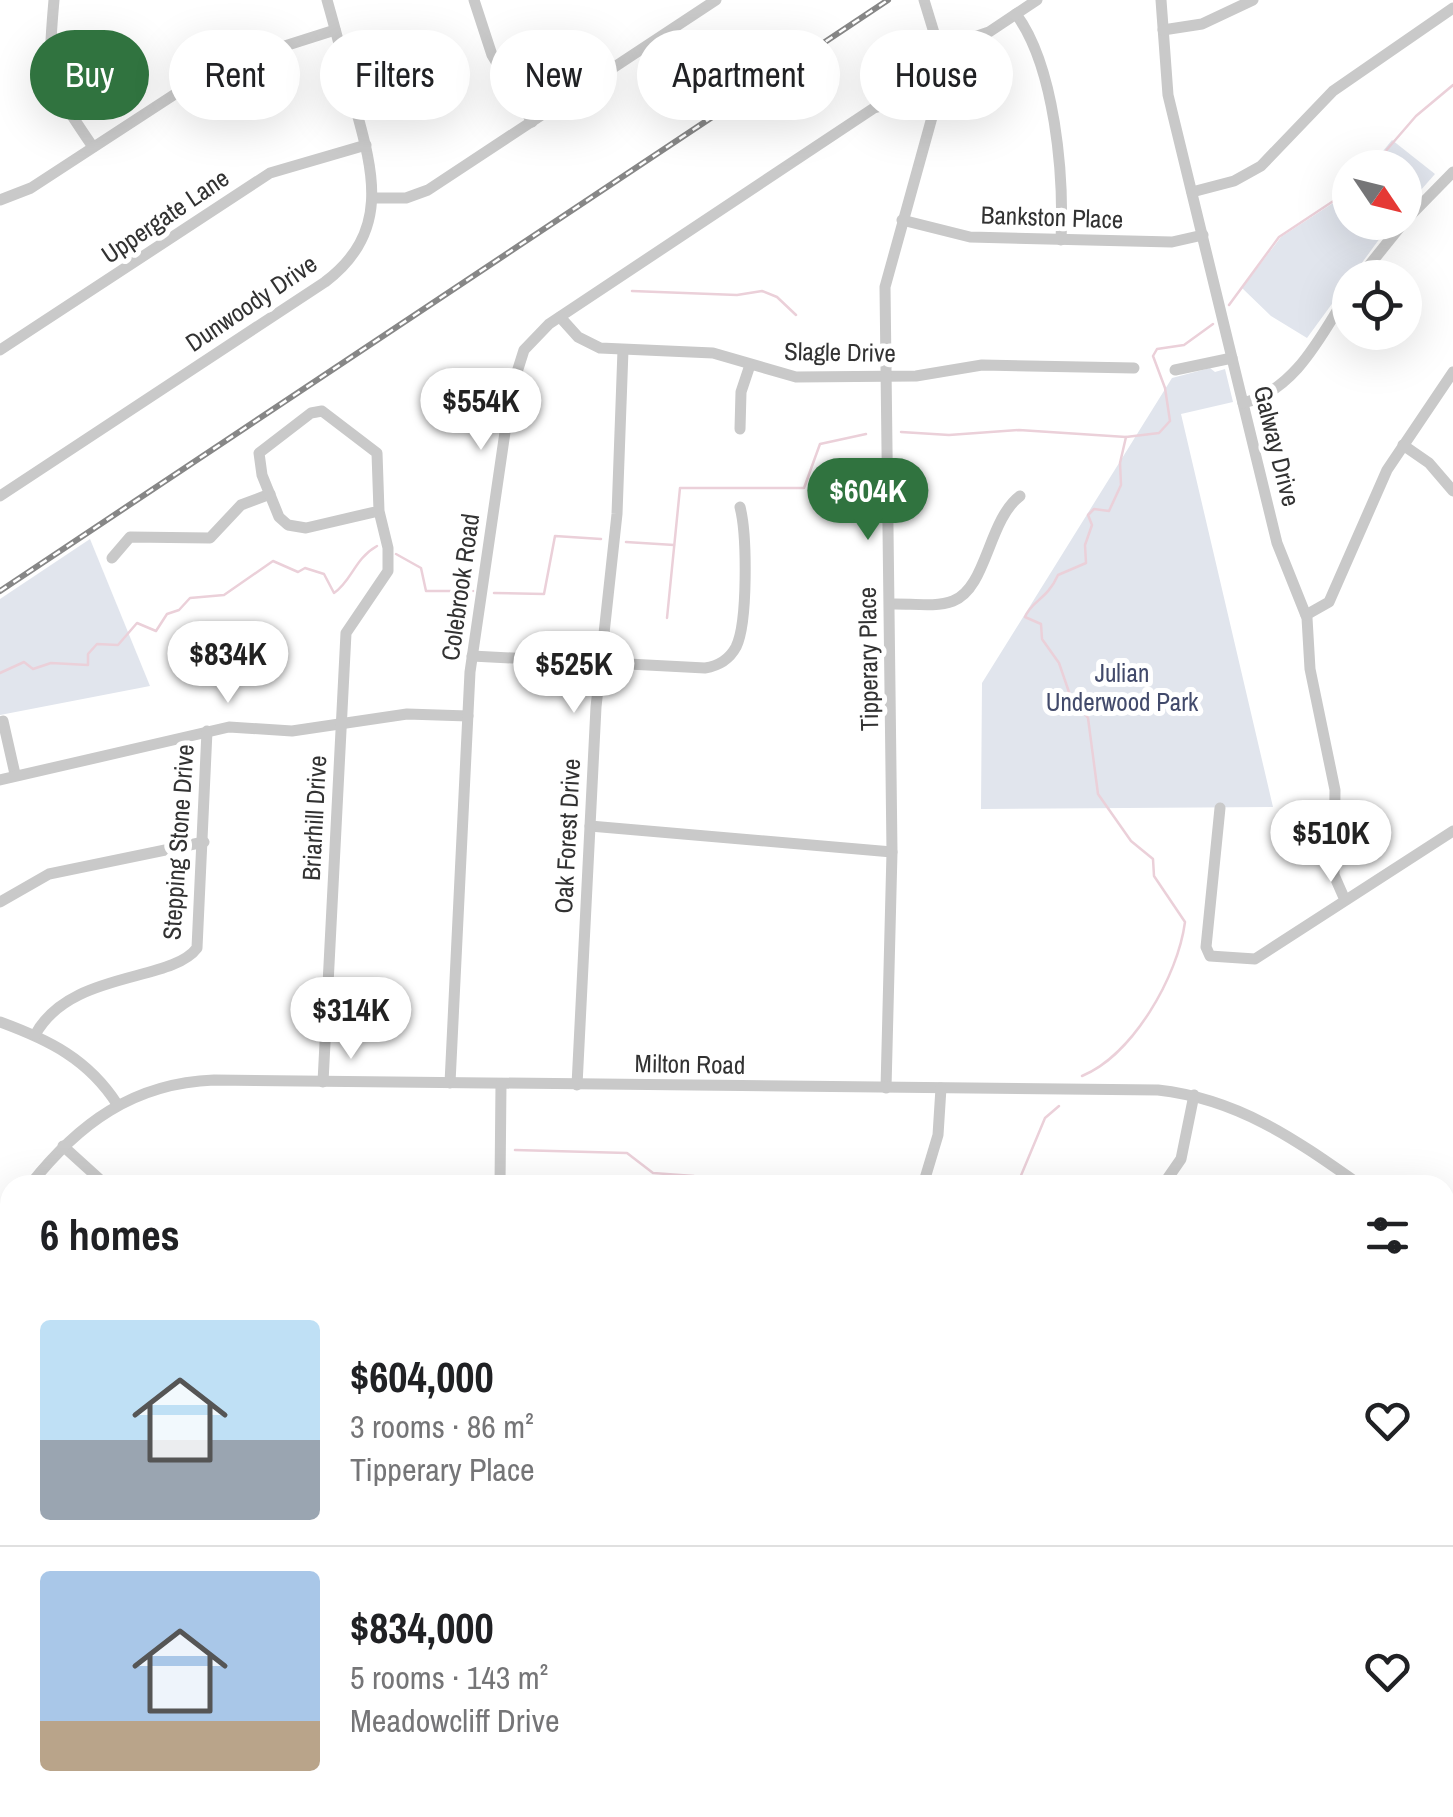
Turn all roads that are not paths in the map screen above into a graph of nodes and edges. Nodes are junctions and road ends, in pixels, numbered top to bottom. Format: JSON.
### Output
{"nodes":[{"id":1,"x":54,"y":0,"type":"edge"},
{"id":2,"x":327,"y":0,"type":"edge"},
{"id":3,"x":474,"y":0,"type":"edge"},
{"id":4,"x":716,"y":0,"type":"edge"},
{"id":5,"x":924,"y":0,"type":"edge"},
{"id":6,"x":1037,"y":0,"type":"edge"},
{"id":7,"x":1161,"y":0,"type":"edge"},
{"id":8,"x":1252,"y":0,"type":"edge"},
{"id":9,"x":1453,"y":8,"type":"edge"},
{"id":10,"x":1016,"y":14,"type":"junction"},
{"id":11,"x":336,"y":30,"type":"edge"},
{"id":12,"x":933,"y":30,"type":"edge"},
{"id":13,"x":990,"y":30,"type":"edge"},
{"id":14,"x":1163,"y":30,"type":"junction"},
{"id":15,"x":320,"y":35,"type":"edge"},
{"id":16,"x":860,"y":117,"type":"edge"},
{"id":17,"x":360,"y":120,"type":"edge"},
{"id":18,"x":932,"y":120,"type":"edge"},
{"id":19,"x":532,"y":122,"type":"junction"},
{"id":20,"x":366,"y":144,"type":"junction"},
{"id":21,"x":93,"y":148,"type":"junction"},
{"id":22,"x":1453,"y":172,"type":"edge"},
{"id":23,"x":1192,"y":192,"type":"junction"},
{"id":24,"x":374,"y":198,"type":"junction"},
{"id":25,"x":0,"y":200,"type":"edge"},
{"id":26,"x":1422,"y":204,"type":"edge"},
{"id":27,"x":902,"y":220,"type":"junction"},
{"id":28,"x":1202,"y":235,"type":"junction"},
{"id":29,"x":1061,"y":240,"type":"junction"},
{"id":30,"x":1390,"y":240,"type":"edge"},
{"id":31,"x":1373,"y":260,"type":"edge"},
{"id":32,"x":1332,"y":316,"type":"edge"},
{"id":33,"x":560,"y":317,"type":"junction"},
{"id":34,"x":0,"y":350,"type":"edge"},
{"id":35,"x":623,"y":350,"type":"junction"},
{"id":36,"x":1232,"y":358,"type":"junction"},
{"id":37,"x":750,"y":365,"type":"junction"},
{"id":38,"x":1134,"y":368,"type":"dead end"},
{"id":39,"x":1175,"y":370,"type":"dead end"},
{"id":40,"x":1453,"y":372,"type":"edge"},
{"id":41,"x":887,"y":376,"type":"junction"},
{"id":42,"x":1244,"y":403,"type":"junction"},
{"id":43,"x":740,"y":428,"type":"dead end"},
{"id":44,"x":1403,"y":445,"type":"junction"},
{"id":45,"x":1453,"y":491,"type":"edge"},
{"id":46,"x":270,"y":494,"type":"junction"},
{"id":47,"x":0,"y":496,"type":"edge"},
{"id":48,"x":1020,"y":496,"type":"dead end"},
{"id":49,"x":740,"y":507,"type":"dead end"},
{"id":50,"x":378,"y":511,"type":"junction"},
{"id":51,"x":112,"y":558,"type":"dead end"},
{"id":52,"x":890,"y":604,"type":"junction"},
{"id":53,"x":1306,"y":616,"type":"junction"},
{"id":54,"x":472,"y":656,"type":"junction"},
{"id":55,"x":599,"y":662,"type":"junction"},
{"id":56,"x":468,"y":716,"type":"junction"},
{"id":57,"x":3,"y":721,"type":"dead end"},
{"id":58,"x":341,"y":726,"type":"junction"},
{"id":59,"x":207,"y":731,"type":"junction"},
{"id":60,"x":15,"y":774,"type":"junction"},
{"id":61,"x":0,"y":780,"type":"edge"},
{"id":62,"x":1220,"y":808,"type":"dead end"},
{"id":63,"x":590,"y":826,"type":"junction"},
{"id":64,"x":1453,"y":831,"type":"edge"},
{"id":65,"x":204,"y":842,"type":"junction"},
{"id":66,"x":892,"y":852,"type":"junction"},
{"id":67,"x":1346,"y":900,"type":"junction"},
{"id":68,"x":0,"y":902,"type":"edge"},
{"id":69,"x":0,"y":1022,"type":"edge"},
{"id":70,"x":35,"y":1034,"type":"junction"},
{"id":71,"x":323,"y":1082,"type":"junction"},
{"id":72,"x":450,"y":1083,"type":"junction"},
{"id":73,"x":501,"y":1084,"type":"junction"},
{"id":74,"x":577,"y":1085,"type":"junction"},
{"id":75,"x":886,"y":1088,"type":"junction"},
{"id":76,"x":940,"y":1088,"type":"junction"},
{"id":77,"x":1194,"y":1095,"type":"junction"},
{"id":78,"x":117,"y":1104,"type":"junction"},
{"id":79,"x":63,"y":1146,"type":"junction"},
{"id":80,"x":38,"y":1175,"type":"edge"},
{"id":81,"x":95,"y":1175,"type":"edge"},
{"id":82,"x":500,"y":1175,"type":"edge"},
{"id":83,"x":926,"y":1175,"type":"edge"},
{"id":84,"x":1170,"y":1175,"type":"edge"},
{"id":85,"x":1345,"y":1175,"type":"edge"}],
"edges":[{"from":1,"to":21,"type":"street"},
{"from":2,"to":11,"type":"street","name":"Dunwoody Drive"},
{"from":3,"to":19,"type":"street"},
{"from":4,"to":19,"type":"street"},
{"from":5,"to":12,"type":"street","name":"Tipperary Place"},
{"from":6,"to":10,"type":"street"},
{"from":7,"to":14,"type":"street","name":"Galway Drive"},
{"from":8,"to":14,"type":"street"},
{"from":9,"to":23,"type":"street"},
{"from":10,"to":13,"type":"street"},
{"from":10,"to":29,"type":"street"},
{"from":14,"to":23,"type":"street","name":"Galway Drive"},
{"from":15,"to":21,"type":"street"},
{"from":16,"to":33,"type":"street","name":"Colebrook Road"},
{"from":17,"to":20,"type":"street","name":"Dunwoody Drive"},
{"from":18,"to":27,"type":"street","name":"Tipperary Place"},
{"from":19,"to":24,"type":"street"},
{"from":20,"to":24,"type":"street","name":"Dunwoody Drive"},
{"from":20,"to":34,"type":"street","name":"Uppergate Lane"},
{"from":21,"to":25,"type":"street"},
{"from":22,"to":26,"type":"street"},
{"from":23,"to":28,"type":"street","name":"Galway Drive"},
{"from":24,"to":47,"type":"street","name":"Dunwoody Drive"},
{"from":27,"to":29,"type":"street","name":"Bankston Place"},
{"from":27,"to":41,"type":"street","name":"Tipperary Place"},
{"from":28,"to":29,"type":"street","name":"Bankston Place"},
{"from":28,"to":36,"type":"street","name":"Galway Drive"},
{"from":30,"to":31,"type":"street"},
{"from":32,"to":42,"type":"street"},
{"from":33,"to":35,"type":"street","name":"Slagle Drive"},
{"from":33,"to":54,"type":"street","name":"Colebrook Road"},
{"from":35,"to":37,"type":"street","name":"Slagle Drive"},
{"from":35,"to":55,"type":"street","name":"Oak Forest Drive"},
{"from":36,"to":39,"type":"street"},
{"from":36,"to":42,"type":"street","name":"Galway Drive"},
{"from":37,"to":41,"type":"street","name":"Slagle Drive"},
{"from":37,"to":43,"type":"street"},
{"from":38,"to":41,"type":"street","name":"Slagle Drive"},
{"from":40,"to":44,"type":"street"},
{"from":41,"to":52,"type":"street","name":"Tipperary Place"},
{"from":42,"to":53,"type":"street","name":"Galway Drive"},
{"from":44,"to":45,"type":"street"},
{"from":44,"to":53,"type":"street"},
{"from":46,"to":50,"type":"street"},
{"from":46,"to":50,"type":"street","name":"Briarhill Drive"},
{"from":46,"to":51,"type":"street"},
{"from":48,"to":52,"type":"street"},
{"from":49,"to":55,"type":"street"},
{"from":50,"to":58,"type":"street","name":"Briarhill Drive"},
{"from":52,"to":66,"type":"street","name":"Tipperary Place"},
{"from":53,"to":67,"type":"street","name":"Galway Drive"},
{"from":54,"to":55,"type":"street"},
{"from":54,"to":56,"type":"street","name":"Colebrook Road"},
{"from":55,"to":63,"type":"street","name":"Oak Forest Drive"},
{"from":56,"to":58,"type":"street"},
{"from":56,"to":72,"type":"street","name":"Colebrook Road"},
{"from":57,"to":60,"type":"street"},
{"from":58,"to":59,"type":"street"},
{"from":58,"to":71,"type":"street","name":"Briarhill Drive"},
{"from":59,"to":60,"type":"street"},
{"from":59,"to":65,"type":"street","name":"Stepping Stone Drive"},
{"from":60,"to":61,"type":"street"},
{"from":62,"to":67,"type":"street"},
{"from":63,"to":66,"type":"street"},
{"from":63,"to":74,"type":"street","name":"Oak Forest Drive"},
{"from":64,"to":67,"type":"street"},
{"from":65,"to":68,"type":"street"},
{"from":65,"to":70,"type":"street","name":"Stepping Stone Drive"},
{"from":66,"to":75,"type":"street","name":"Tipperary Place"},
{"from":69,"to":70,"type":"street"},
{"from":70,"to":78,"type":"street"},
{"from":71,"to":72,"type":"street","name":"Milton Road"},
{"from":71,"to":78,"type":"street","name":"Milton Road"},
{"from":72,"to":73,"type":"street","name":"Milton Road"},
{"from":73,"to":74,"type":"street","name":"Milton Road"},
{"from":73,"to":82,"type":"street"},
{"from":74,"to":75,"type":"street","name":"Milton Road"},
{"from":75,"to":76,"type":"street","name":"Milton Road"},
{"from":76,"to":77,"type":"street","name":"Milton Road"},
{"from":76,"to":83,"type":"street"},
{"from":77,"to":84,"type":"street"},
{"from":77,"to":85,"type":"street","name":"Milton Road"},
{"from":78,"to":79,"type":"street","name":"Milton Road"},
{"from":79,"to":80,"type":"street","name":"Milton Road"},
{"from":79,"to":81,"type":"street"}]}
